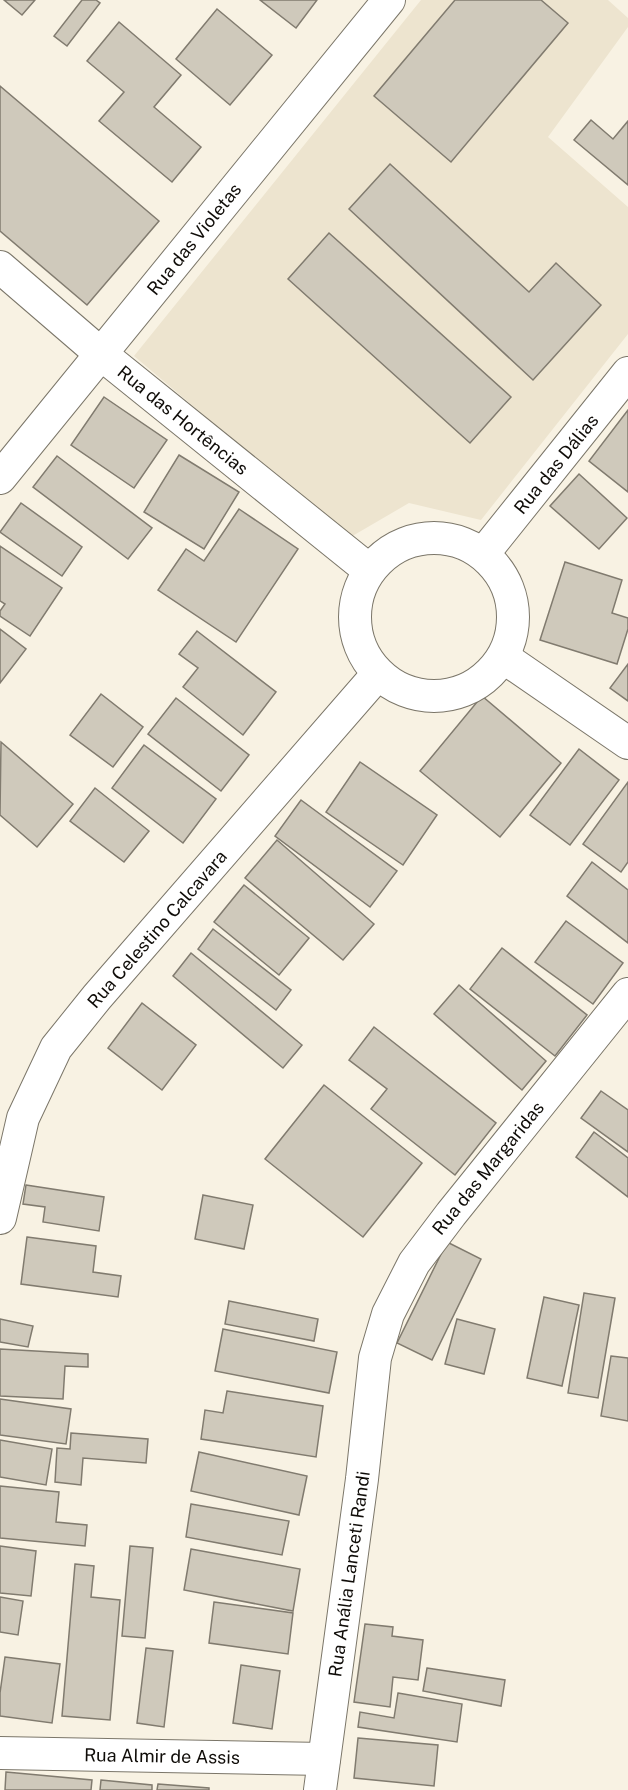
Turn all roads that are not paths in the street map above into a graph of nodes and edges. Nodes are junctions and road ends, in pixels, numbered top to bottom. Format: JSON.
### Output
{"nodes":[{"id":1,"x":389,"y":0,"type":"edge"},
{"id":2,"x":0,"y":267,"type":"edge"},
{"id":3,"x":101,"y":354,"type":"junction"},
{"id":4,"x":628,"y":374,"type":"edge"},
{"id":5,"x":0,"y":478,"type":"edge"},
{"id":6,"x":483,"y":554,"type":"junction"},
{"id":7,"x":369,"y":570,"type":"junction"},
{"id":8,"x":503,"y":657,"type":"junction"},
{"id":9,"x":377,"y":675,"type":"junction"},
{"id":10,"x":628,"y":743,"type":"edge"},
{"id":11,"x":628,"y":994,"type":"edge"},
{"id":12,"x":0,"y":1218,"type":"edge"},
{"id":13,"x":375,"y":1358,"type":"joint"},
{"id":14,"x":0,"y":1754,"type":"edge"},
{"id":15,"x":324,"y":1760,"type":"junction"},
{"id":16,"x":320,"y":1790,"type":"edge"}],
"edges":[{"from":1,"to":3,"type":"street","name":"Rua das Violetas"},
{"from":2,"to":3,"type":"street","name":"Rua das Hortências"},
{"from":3,"to":5,"type":"street","name":"Rua das Violetas"},
{"from":3,"to":7,"type":"street","name":"Rua das Hortências"},
{"from":4,"to":6,"type":"street","name":"Rua das Dálias"},
{"from":6,"to":7,"type":"street"},
{"from":6,"to":8,"type":"street"},
{"from":7,"to":9,"type":"street"},
{"from":8,"to":9,"type":"street"},
{"from":8,"to":10,"type":"street"},
{"from":9,"to":12,"type":"street","name":"Rua Celestino Calcavara"},
{"from":11,"to":13,"type":"street","name":"Rua das Margaridas"},
{"from":13,"to":15,"type":"street","name":"Rua Anália Lanceti Randi"},
{"from":14,"to":15,"type":"street","name":"Rua Almir de Assis"},
{"from":15,"to":16,"type":"street","name":"Rua Anália Lanceti Randi"}]}
